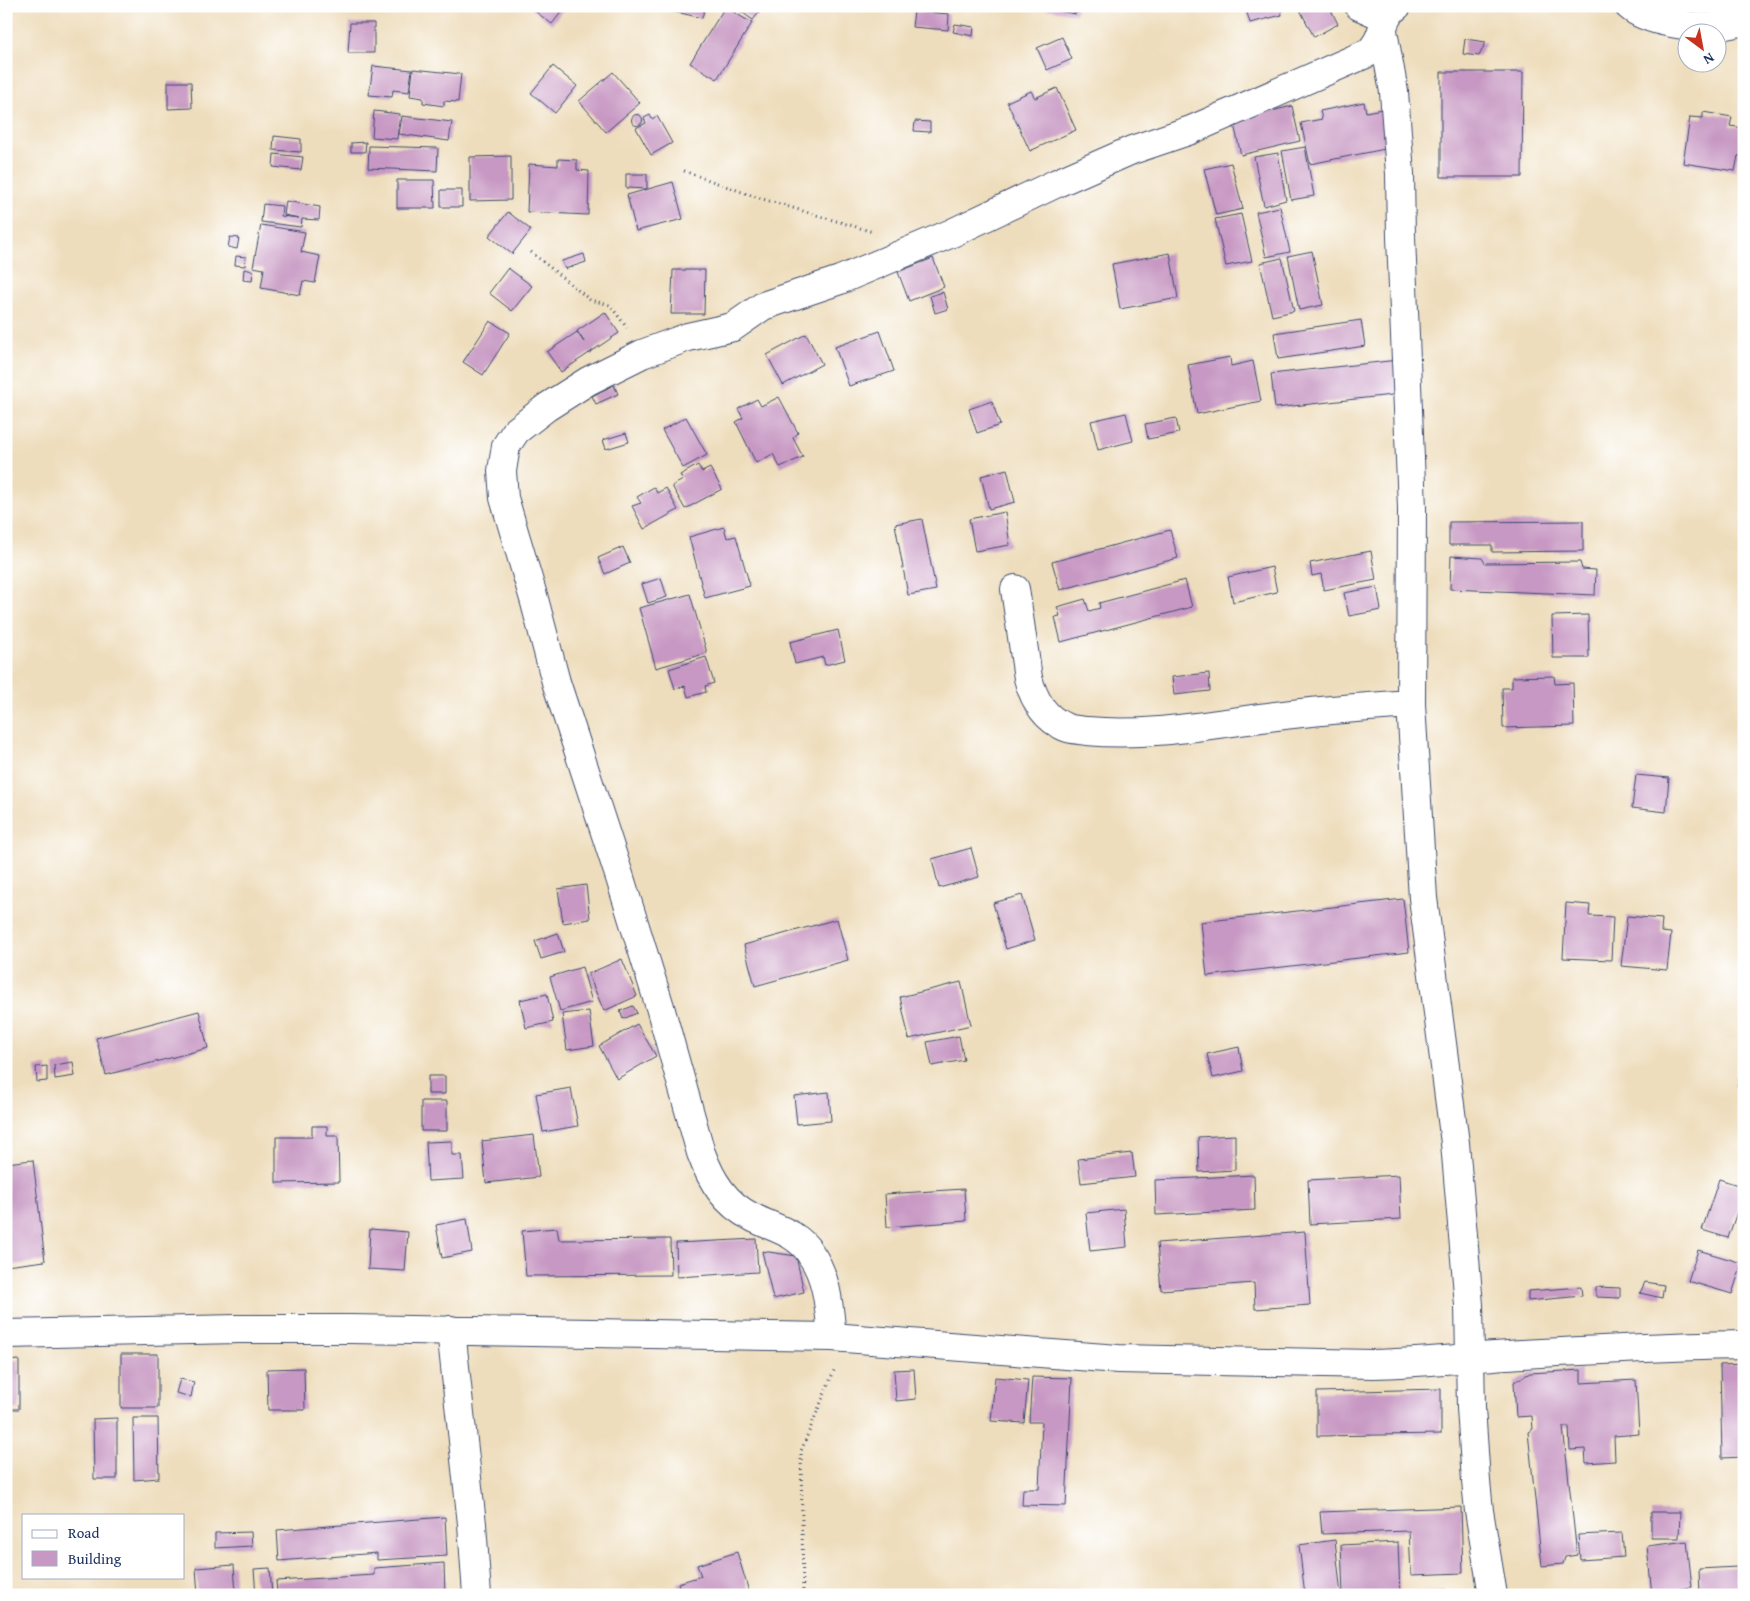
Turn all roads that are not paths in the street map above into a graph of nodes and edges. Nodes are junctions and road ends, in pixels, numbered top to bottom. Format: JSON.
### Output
{"nodes":[{"id":1,"x":1359,"y":6,"type":"edge"},
{"id":2,"x":1629,"y":6,"type":"edge"},
{"id":3,"x":1389,"y":17,"type":"edge"},
{"id":4,"x":1744,"y":22,"type":"edge"},
{"id":5,"x":1015,"y":589,"type":"dead end"},
{"id":6,"x":1412,"y":704,"type":"junction"},
{"id":7,"x":451,"y":1330,"type":"junction"},
{"id":8,"x":6,"y":1334,"type":"edge"},
{"id":9,"x":832,"y":1337,"type":"junction"},
{"id":10,"x":1744,"y":1345,"type":"edge"},
{"id":11,"x":1471,"y":1359,"type":"junction"},
{"id":12,"x":477,"y":1595,"type":"edge"},
{"id":13,"x":1493,"y":1595,"type":"edge"}],
"edges":[{"from":1,"to":3,"type":"street"},
{"from":2,"to":4,"type":"street"},
{"from":3,"to":6,"type":"street"},
{"from":3,"to":9,"type":"street"},
{"from":5,"to":6,"type":"street"},
{"from":6,"to":11,"type":"street"},
{"from":7,"to":8,"type":"street"},
{"from":7,"to":9,"type":"street"},
{"from":7,"to":12,"type":"street"},
{"from":9,"to":11,"type":"street"},
{"from":10,"to":11,"type":"street"},
{"from":11,"to":13,"type":"street"}]}
